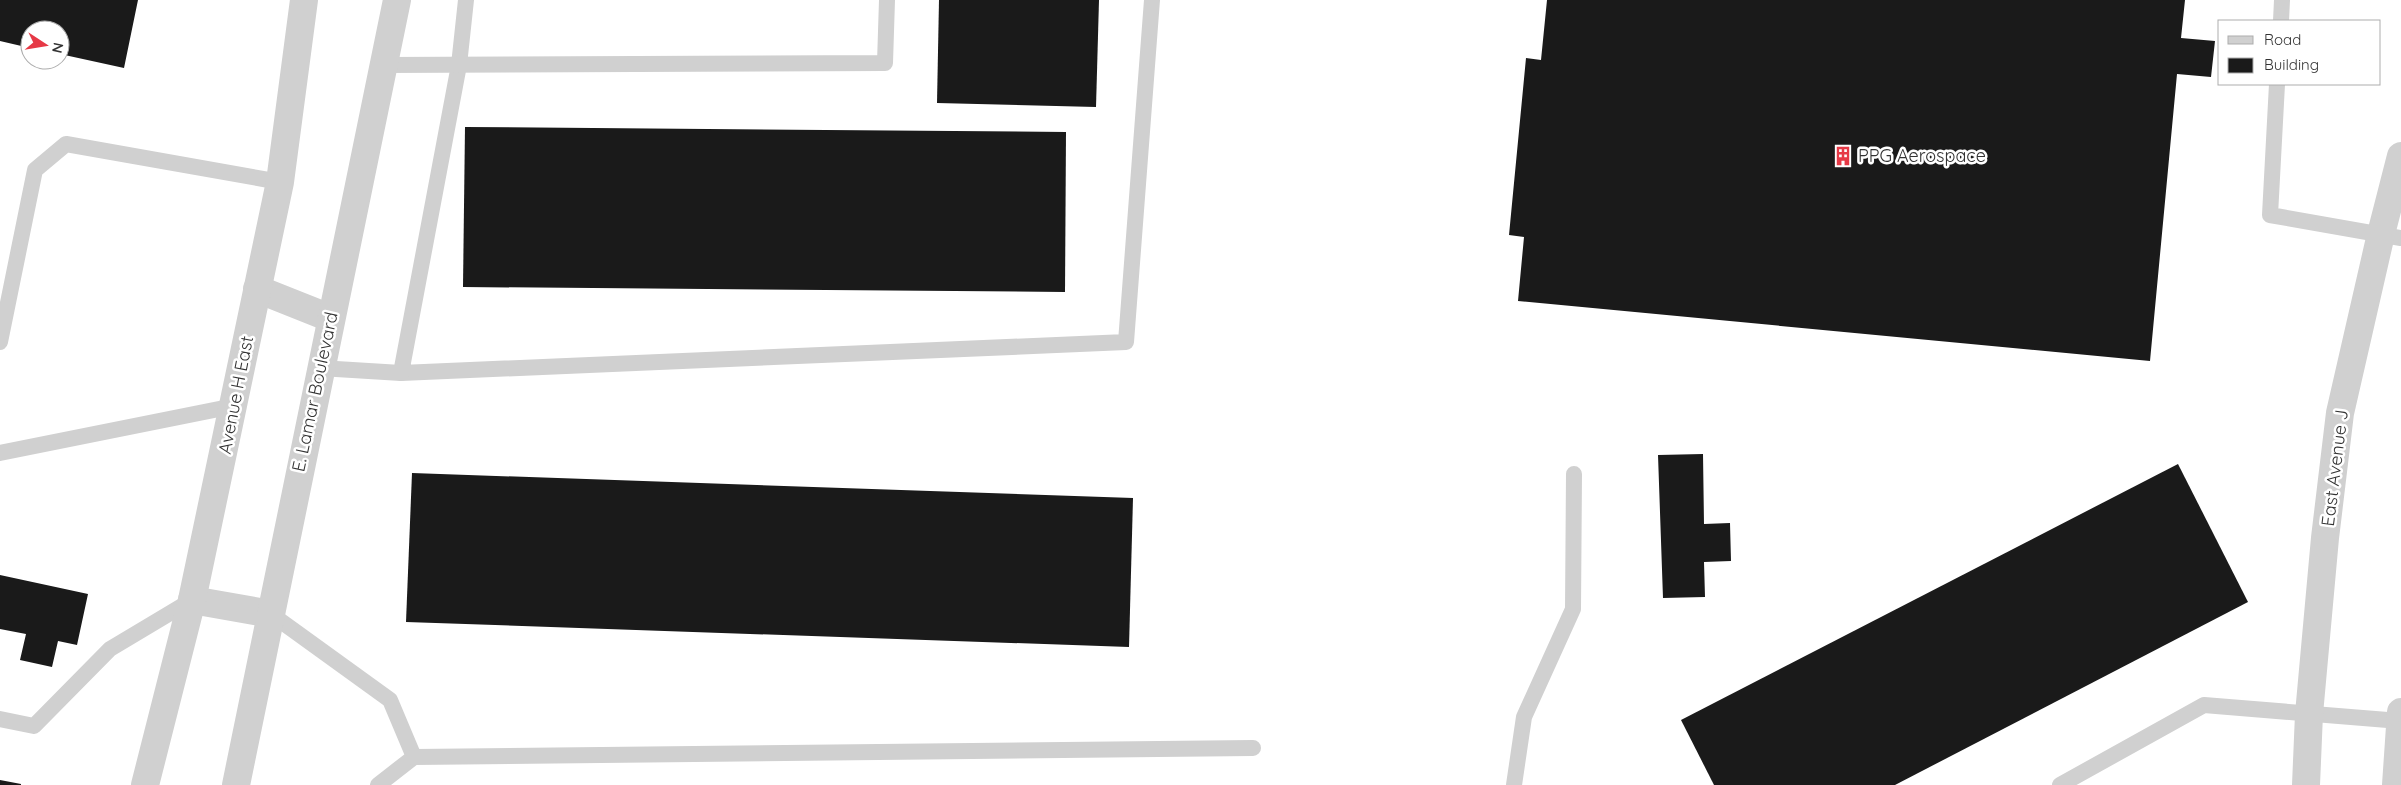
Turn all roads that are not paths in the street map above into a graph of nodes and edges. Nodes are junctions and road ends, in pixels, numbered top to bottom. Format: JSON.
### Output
{"nodes":[{"id":1,"x":304,"y":0,"type":"edge"},
{"id":2,"x":397,"y":0,"type":"edge"},
{"id":3,"x":466,"y":0,"type":"edge"},
{"id":4,"x":887,"y":0,"type":"edge"},
{"id":5,"x":1152,"y":0,"type":"edge"},
{"id":6,"x":2282,"y":0,"type":"edge"},
{"id":7,"x":2281,"y":20,"type":"edge"},
{"id":8,"x":384,"y":65,"type":"junction"},
{"id":9,"x":459,"y":65,"type":"junction"},
{"id":10,"x":2277,"y":85,"type":"edge"},
{"id":11,"x":2401,"y":156,"type":"edge"},
{"id":12,"x":280,"y":182,"type":"junction"},
{"id":13,"x":2391,"y":236,"type":"edge"},
{"id":14,"x":257,"y":289,"type":"junction"},
{"id":15,"x":330,"y":318,"type":"junction"},
{"id":16,"x":0,"y":342,"type":"edge"},
{"id":17,"x":320,"y":368,"type":"junction"},
{"id":18,"x":401,"y":372,"type":"junction"},
{"id":19,"x":234,"y":406,"type":"junction"},
{"id":20,"x":0,"y":452,"type":"edge"},
{"id":21,"x":1574,"y":474,"type":"dead end"},
{"id":22,"x":192,"y":600,"type":"junction"},
{"id":23,"x":271,"y":614,"type":"junction"},
{"id":24,"x":2309,"y":714,"type":"junction"},
{"id":25,"x":2400,"y":716,"type":"edge"},
{"id":26,"x":0,"y":719,"type":"edge"},
{"id":27,"x":1253,"y":748,"type":"dead end"},
{"id":28,"x":414,"y":757,"type":"junction"},
{"id":29,"x":145,"y":785,"type":"edge"},
{"id":30,"x":236,"y":785,"type":"edge"},
{"id":31,"x":378,"y":785,"type":"edge"},
{"id":32,"x":1514,"y":785,"type":"edge"},
{"id":33,"x":2060,"y":785,"type":"edge"},
{"id":34,"x":2306,"y":785,"type":"edge"},
{"id":35,"x":2396,"y":785,"type":"edge"}],
"edges":[{"from":1,"to":12,"type":"street","name":"Avenue H East"},
{"from":2,"to":8,"type":"street","name":"E. Lamar Boulevard"},
{"from":3,"to":9,"type":"lane"},
{"from":4,"to":9,"type":"lane"},
{"from":5,"to":18,"type":"lane"},
{"from":6,"to":7,"type":"lane"},
{"from":8,"to":9,"type":"lane"},
{"from":8,"to":15,"type":"street","name":"E. Lamar Boulevard"},
{"from":9,"to":18,"type":"lane"},
{"from":10,"to":13,"type":"lane"},
{"from":11,"to":13,"type":"street","name":"East Avenue J"},
{"from":12,"to":14,"type":"street","name":"Avenue H East"},
{"from":12,"to":16,"type":"lane"},
{"from":13,"to":24,"type":"street","name":"East Avenue J"},
{"from":14,"to":15,"type":"street"},
{"from":14,"to":19,"type":"street","name":"Avenue H East"},
{"from":15,"to":17,"type":"street","name":"E. Lamar Boulevard"},
{"from":17,"to":18,"type":"lane"},
{"from":17,"to":23,"type":"street","name":"E. Lamar Boulevard"},
{"from":19,"to":20,"type":"lane"},
{"from":19,"to":22,"type":"street","name":"Avenue H East"},
{"from":21,"to":32,"type":"lane"},
{"from":22,"to":23,"type":"street"},
{"from":22,"to":26,"type":"lane"},
{"from":22,"to":29,"type":"street","name":"Avenue H East"},
{"from":23,"to":28,"type":"lane"},
{"from":23,"to":30,"type":"street","name":"E. Lamar Boulevard"},
{"from":24,"to":25,"type":"lane"},
{"from":24,"to":33,"type":"lane"},
{"from":24,"to":34,"type":"street","name":"East Avenue J"},
{"from":25,"to":35,"type":"street"},
{"from":27,"to":28,"type":"lane"},
{"from":28,"to":31,"type":"lane"}]}
